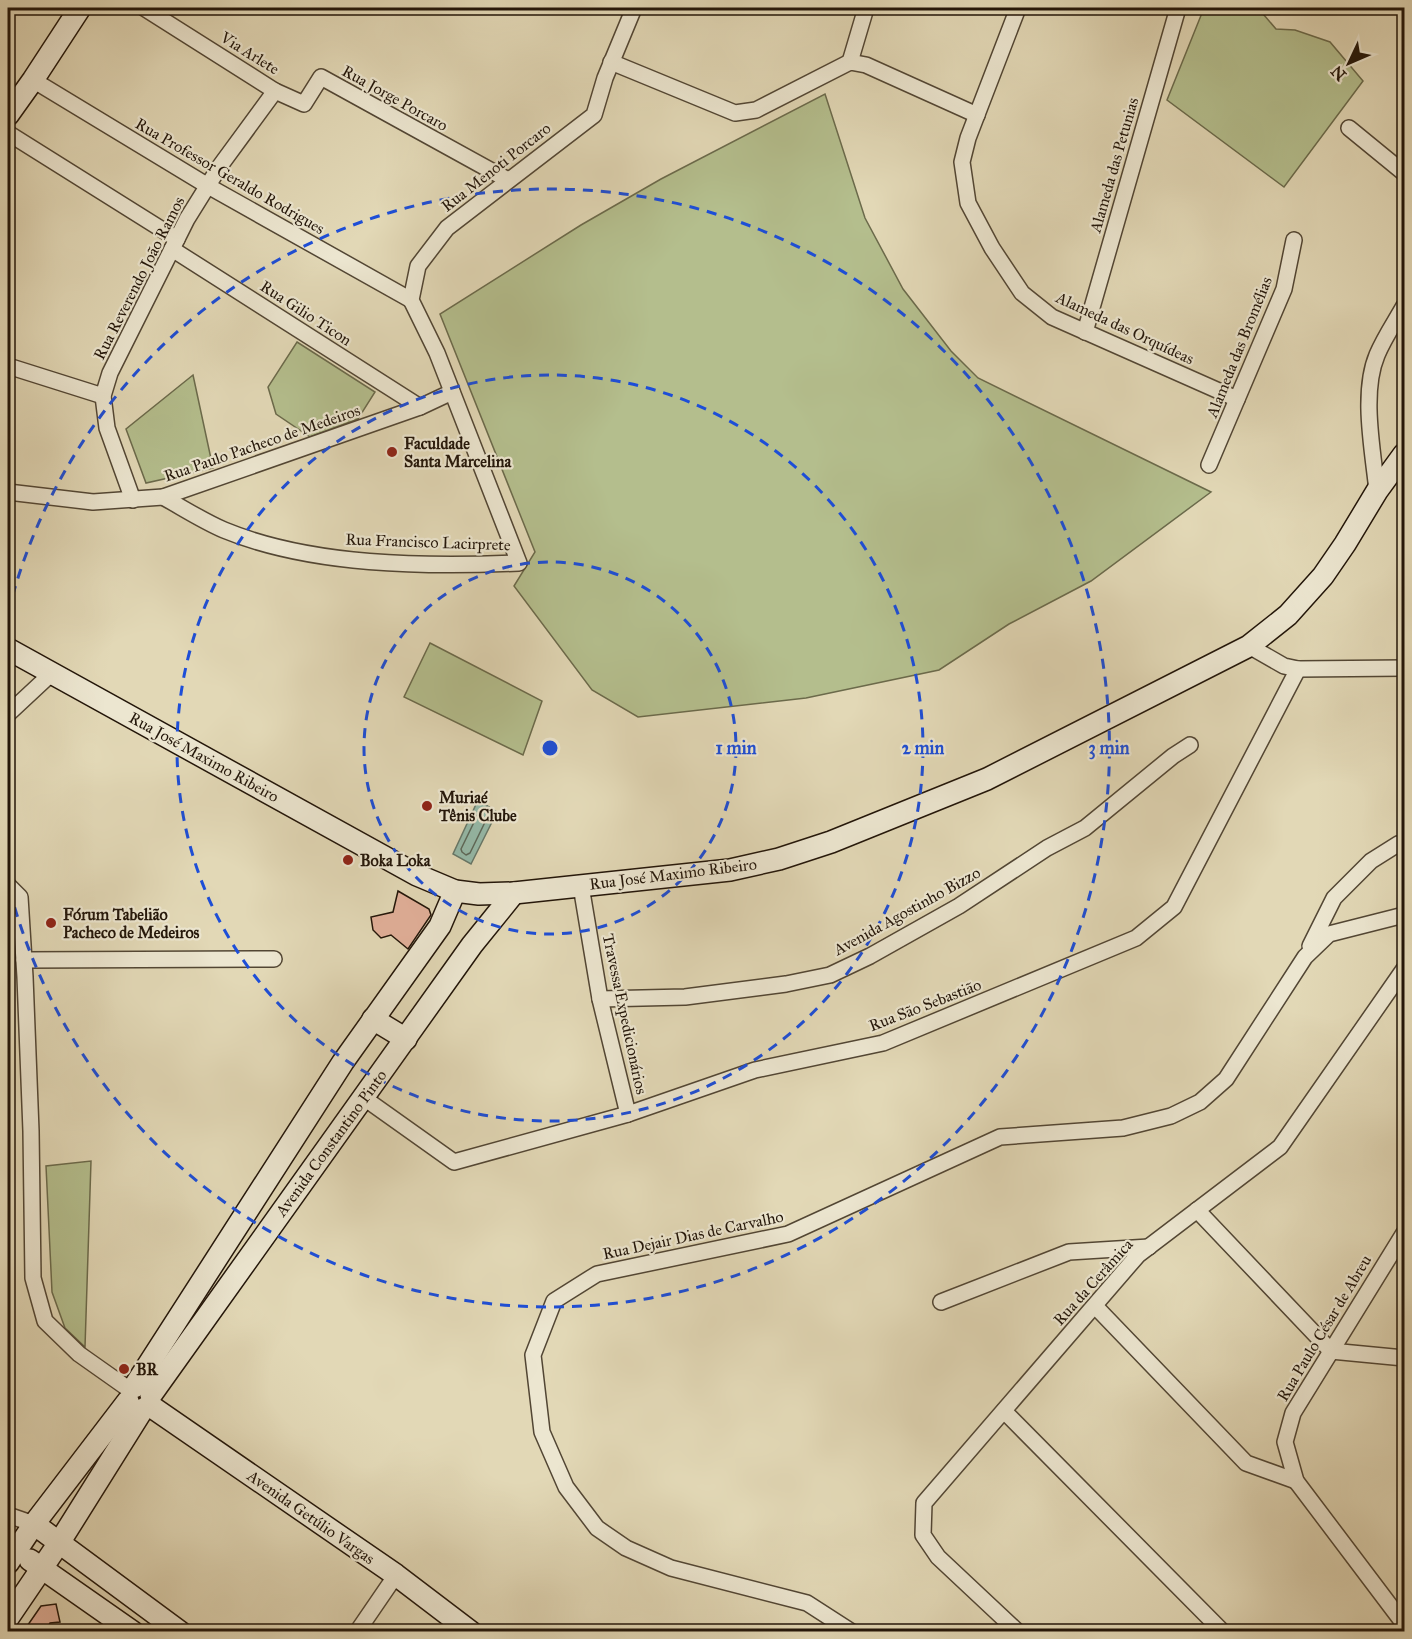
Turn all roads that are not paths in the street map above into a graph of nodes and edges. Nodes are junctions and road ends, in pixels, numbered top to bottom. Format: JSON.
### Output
{"nodes":[{"id":1,"x":80,"y":8,"type":"edge"},
{"id":2,"x":144,"y":8,"type":"edge"},
{"id":3,"x":634,"y":8,"type":"edge"},
{"id":4,"x":866,"y":8,"type":"edge"},
{"id":5,"x":1018,"y":8,"type":"edge"},
{"id":6,"x":1178,"y":8,"type":"edge"},
{"id":7,"x":611,"y":62,"type":"junction"},
{"id":8,"x":850,"y":62,"type":"junction"},
{"id":9,"x":33,"y":80,"type":"junction"},
{"id":10,"x":275,"y":91,"type":"junction"},
{"id":11,"x":8,"y":115,"type":"edge"},
{"id":12,"x":977,"y":115,"type":"junction"},
{"id":13,"x":1349,"y":128,"type":"dead end"},
{"id":14,"x":8,"y":133,"type":"edge"},
{"id":15,"x":1404,"y":173,"type":"edge"},
{"id":16,"x":508,"y":180,"type":"junction"},
{"id":17,"x":208,"y":186,"type":"junction"},
{"id":18,"x":1294,"y":240,"type":"dead end"},
{"id":19,"x":174,"y":244,"type":"junction"},
{"id":20,"x":411,"y":300,"type":"junction"},
{"id":21,"x":1404,"y":306,"type":"edge"},
{"id":22,"x":1085,"y":332,"type":"junction"},
{"id":23,"x":8,"y":366,"type":"edge"},
{"id":24,"x":452,"y":392,"type":"junction"},
{"id":25,"x":103,"y":396,"type":"junction"},
{"id":26,"x":1237,"y":399,"type":"junction"},
{"id":27,"x":420,"y":407,"type":"junction"},
{"id":28,"x":1404,"y":454,"type":"edge"},
{"id":29,"x":1209,"y":465,"type":"dead end"},
{"id":30,"x":1377,"y":490,"type":"junction"},
{"id":31,"x":8,"y":492,"type":"edge"},
{"id":32,"x":163,"y":497,"type":"junction"},
{"id":33,"x":133,"y":500,"type":"junction"},
{"id":34,"x":1249,"y":646,"type":"junction"},
{"id":35,"x":8,"y":649,"type":"edge"},
{"id":36,"x":1404,"y":668,"type":"edge"},
{"id":37,"x":1298,"y":669,"type":"junction"},
{"id":38,"x":52,"y":674,"type":"junction"},
{"id":39,"x":8,"y":714,"type":"edge"},
{"id":40,"x":1190,"y":745,"type":"dead end"},
{"id":41,"x":1398,"y":844,"type":"dead end"},
{"id":42,"x":8,"y":885,"type":"edge"},
{"id":43,"x":581,"y":886,"type":"junction"},
{"id":44,"x":455,"y":891,"type":"junction"},
{"id":45,"x":514,"y":893,"type":"junction"},
{"id":46,"x":1404,"y":915,"type":"edge"},
{"id":47,"x":1305,"y":957,"type":"junction"},
{"id":48,"x":274,"y":959,"type":"dead end"},
{"id":49,"x":24,"y":960,"type":"junction"},
{"id":50,"x":1404,"y":969,"type":"edge"},
{"id":51,"x":600,"y":999,"type":"junction"},
{"id":52,"x":373,"y":1019,"type":"junction"},
{"id":53,"x":406,"y":1039,"type":"junction"},
{"id":54,"x":364,"y":1098,"type":"junction"},
{"id":55,"x":628,"y":1114,"type":"junction"},
{"id":56,"x":1197,"y":1210,"type":"junction"},
{"id":57,"x":1404,"y":1233,"type":"edge"},
{"id":58,"x":1149,"y":1247,"type":"junction"},
{"id":59,"x":941,"y":1302,"type":"dead end"},
{"id":60,"x":1095,"y":1306,"type":"junction"},
{"id":61,"x":1331,"y":1351,"type":"junction"},
{"id":62,"x":1404,"y":1358,"type":"edge"},
{"id":63,"x":157,"y":1369,"type":"junction"},
{"id":64,"x":139,"y":1398,"type":"junction"},
{"id":65,"x":1004,"y":1411,"type":"junction"},
{"id":66,"x":1296,"y":1480,"type":"junction"},
{"id":67,"x":8,"y":1515,"type":"edge"},
{"id":68,"x":34,"y":1524,"type":"junction"},
{"id":69,"x":59,"y":1543,"type":"junction"},
{"id":70,"x":10,"y":1551,"type":"edge"},
{"id":71,"x":41,"y":1568,"type":"junction"},
{"id":72,"x":396,"y":1575,"type":"junction"},
{"id":73,"x":8,"y":1618,"type":"edge"},
{"id":74,"x":1404,"y":1624,"type":"edge"},
{"id":75,"x":133,"y":1632,"type":"edge"},
{"id":76,"x":180,"y":1632,"type":"edge"},
{"id":77,"x":357,"y":1632,"type":"edge"},
{"id":78,"x":471,"y":1632,"type":"edge"},
{"id":79,"x":852,"y":1632,"type":"edge"},
{"id":80,"x":1018,"y":1632,"type":"edge"},
{"id":81,"x":1223,"y":1632,"type":"edge"}],
"edges":[{"from":1,"to":9,"type":"street"},
{"from":2,"to":10,"type":"street","name":"Via Arlete"},
{"from":3,"to":7,"type":"street","name":"Rua Menoti Porcaro"},
{"from":4,"to":8,"type":"street"},
{"from":5,"to":12,"type":"street","name":"Alameda das Orquídeas"},
{"from":6,"to":22,"type":"street","name":"Alameda das Petunias"},
{"from":7,"to":8,"type":"street"},
{"from":7,"to":16,"type":"street","name":"Rua Menoti Porcaro"},
{"from":8,"to":12,"type":"street"},
{"from":9,"to":11,"type":"street"},
{"from":9,"to":17,"type":"street","name":"Rua Professor Geraldo Rodrigues"},
{"from":10,"to":16,"type":"street","name":"Rua Jorge Porcaro"},
{"from":10,"to":17,"type":"street","name":"Rua Reverendo João Ramos"},
{"from":12,"to":22,"type":"street","name":"Alameda das Orquídeas"},
{"from":13,"to":15,"type":"street"},
{"from":14,"to":19,"type":"street","name":"Rua Gilio Ticon"},
{"from":16,"to":20,"type":"street","name":"Rua Menoti Porcaro"},
{"from":17,"to":19,"type":"street","name":"Rua Reverendo João Ramos"},
{"from":17,"to":20,"type":"street","name":"Rua Professor Geraldo Rodrigues"},
{"from":18,"to":26,"type":"street","name":"Alameda das Bromélias"},
{"from":19,"to":25,"type":"street","name":"Rua Reverendo João Ramos"},
{"from":19,"to":27,"type":"street","name":"Rua Gilio Ticon"},
{"from":20,"to":24,"type":"street"},
{"from":21,"to":30,"type":"street"},
{"from":22,"to":26,"type":"street","name":"Alameda das Orquídeas"},
{"from":23,"to":25,"type":"street"},
{"from":24,"to":27,"type":"street","name":"Rua Paulo Pacheco de Medeiros"},
{"from":24,"to":32,"type":"street","name":"Rua Francisco Lacirprete"},
{"from":25,"to":33,"type":"street","name":"Rua Reverendo João Ramos"},
{"from":26,"to":29,"type":"street","name":"Alameda das Bromélias"},
{"from":27,"to":32,"type":"street","name":"Rua Paulo Pacheco de Medeiros"},
{"from":28,"to":30,"type":"street","name":"Rua José Maximo Ribeiro"},
{"from":30,"to":34,"type":"street","name":"Rua José Maximo Ribeiro"},
{"from":31,"to":33,"type":"street","name":"Rua Paulo Pacheco de Medeiros"},
{"from":32,"to":33,"type":"street","name":"Rua Paulo Pacheco de Medeiros"},
{"from":34,"to":37,"type":"street"},
{"from":34,"to":43,"type":"street","name":"Rua José Maximo Ribeiro"},
{"from":35,"to":38,"type":"street","name":"Rua José Maximo Ribeiro"},
{"from":36,"to":37,"type":"street"},
{"from":37,"to":55,"type":"street","name":"Rua São Sebastião"},
{"from":38,"to":39,"type":"street"},
{"from":38,"to":44,"type":"street","name":"Rua José Maximo Ribeiro"},
{"from":40,"to":51,"type":"street","name":"Avenida Agostinho Bizzo"},
{"from":41,"to":47,"type":"street"},
{"from":42,"to":49,"type":"street"},
{"from":43,"to":45,"type":"street","name":"Rua José Maximo Ribeiro"},
{"from":43,"to":51,"type":"street","name":"Travessa Expedicionários"},
{"from":44,"to":45,"type":"street","name":"Rua José Maximo Ribeiro"},
{"from":44,"to":52,"type":"street","name":"Avenida Constantino Pinto"},
{"from":45,"to":53,"type":"street","name":"Avenida Constantino Pinto"},
{"from":46,"to":47,"type":"street","name":"Rua Dejair Dias de Carvalho"},
{"from":47,"to":79,"type":"street","name":"Rua Dejair Dias de Carvalho"},
{"from":48,"to":49,"type":"street"},
{"from":49,"to":64,"type":"street"},
{"from":50,"to":56,"type":"street","name":"Rua da Cerâmica"},
{"from":51,"to":55,"type":"street","name":"Travessa Expedicionários"},
{"from":52,"to":53,"type":"street"},
{"from":52,"to":63,"type":"street","name":"Avenida Constantino Pinto"},
{"from":53,"to":54,"type":"street","name":"Avenida Constantino Pinto"},
{"from":54,"to":55,"type":"street","name":"Rua São Sebastião"},
{"from":54,"to":63,"type":"street","name":"Avenida Constantino Pinto"},
{"from":56,"to":58,"type":"street","name":"Rua da Cerâmica"},
{"from":56,"to":61,"type":"street"},
{"from":57,"to":61,"type":"street","name":"Rua Paulo César de Abreu"},
{"from":58,"to":59,"type":"street"},
{"from":58,"to":60,"type":"street","name":"Rua da Cerâmica"},
{"from":60,"to":65,"type":"street","name":"Rua da Cerâmica"},
{"from":60,"to":66,"type":"street"},
{"from":61,"to":62,"type":"street"},
{"from":61,"to":66,"type":"street","name":"Rua Paulo César de Abreu"},
{"from":63,"to":64,"type":"street","name":"Avenida Constantino Pinto"},
{"from":64,"to":68,"type":"street","name":"Avenida Constantino Pinto"},
{"from":64,"to":69,"type":"street","name":"Avenida Constantino Pinto"},
{"from":64,"to":72,"type":"street","name":"Avenida Getúlio Vargas"},
{"from":65,"to":80,"type":"street","name":"Rua da Cerâmica"},
{"from":65,"to":81,"type":"street"},
{"from":66,"to":74,"type":"street"},
{"from":67,"to":68,"type":"street"},
{"from":68,"to":69,"type":"street"},
{"from":68,"to":70,"type":"street","name":"Avenida Constantino Pinto"},
{"from":69,"to":71,"type":"street","name":"Avenida Constantino Pinto"},
{"from":69,"to":76,"type":"street"},
{"from":70,"to":71,"type":"street"},
{"from":71,"to":73,"type":"street","name":"Avenida Constantino Pinto"},
{"from":71,"to":75,"type":"street"},
{"from":72,"to":77,"type":"street"},
{"from":72,"to":78,"type":"street","name":"Avenida Getúlio Vargas"}]}
